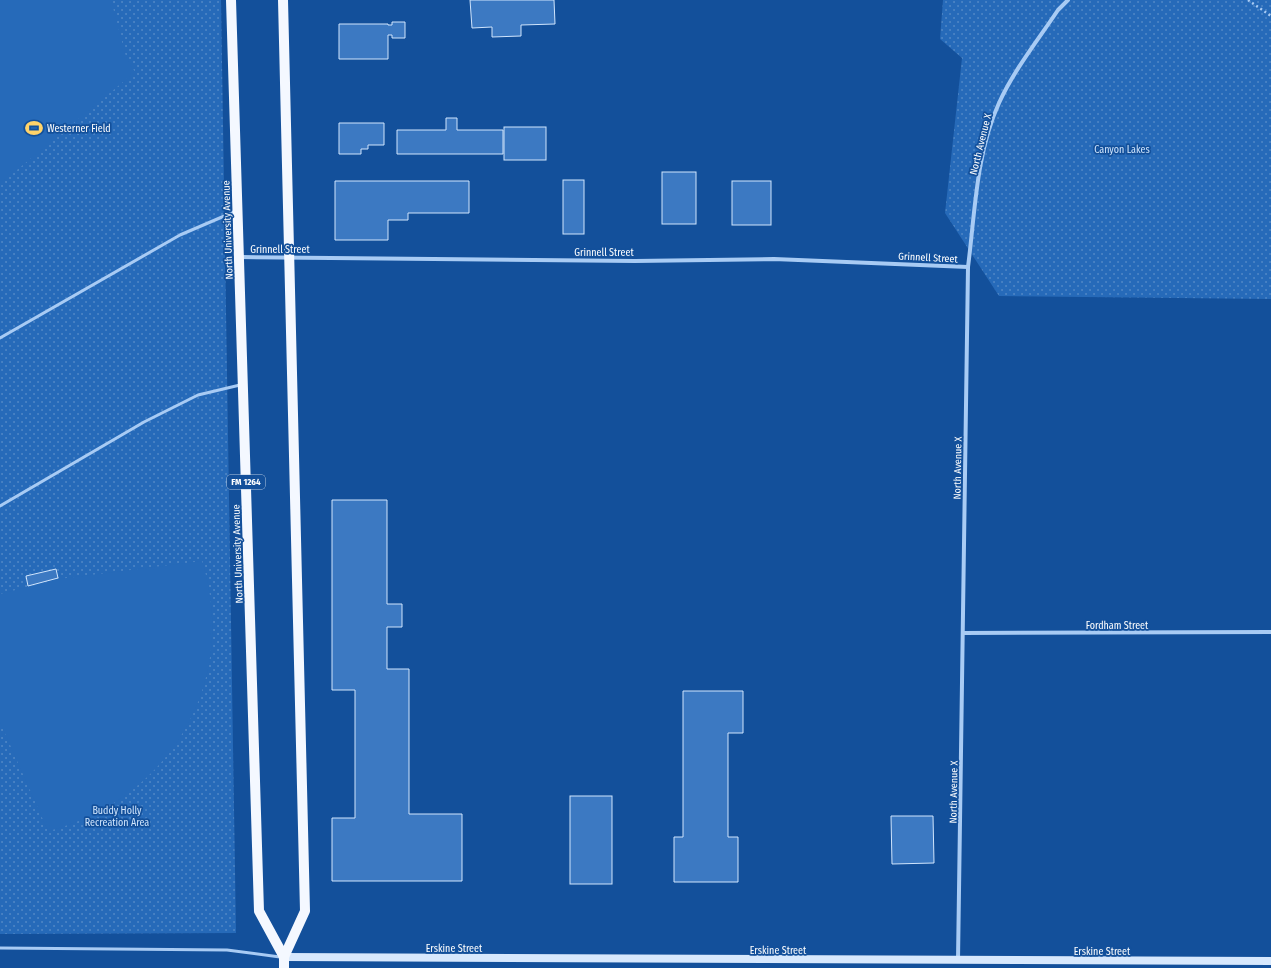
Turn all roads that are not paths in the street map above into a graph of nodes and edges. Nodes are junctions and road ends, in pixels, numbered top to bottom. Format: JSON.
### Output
{"nodes":[{"id":1,"x":231,"y":0,"type":"edge"},
{"id":2,"x":282,"y":0,"type":"edge"},
{"id":3,"x":1068,"y":0,"type":"edge"},
{"id":4,"x":239,"y":210,"type":"junction"},
{"id":5,"x":240,"y":257,"type":"junction"},
{"id":6,"x":290,"y":257,"type":"junction"},
{"id":7,"x":968,"y":267,"type":"junction"},
{"id":8,"x":0,"y":338,"type":"edge"},
{"id":9,"x":244,"y":385,"type":"junction"},
{"id":10,"x":0,"y":506,"type":"edge"},
{"id":11,"x":1271,"y":632,"type":"edge"},
{"id":12,"x":963,"y":634,"type":"junction"},
{"id":13,"x":0,"y":948,"type":"edge"},
{"id":14,"x":284,"y":957,"type":"junction"},
{"id":15,"x":958,"y":960,"type":"junction"},
{"id":16,"x":1271,"y":961,"type":"edge"},
{"id":17,"x":284,"y":968,"type":"edge"}],
"edges":[{"from":1,"to":4,"type":"main road","name":"North University Avenue","number":"FM 1264"},
{"from":2,"to":6,"type":"main road","name":"North University Avenue","number":"FM 1264"},
{"from":3,"to":7,"type":"street","name":"North Avenue X"},
{"from":4,"to":5,"type":"main road","name":"North University Avenue","number":"FM 1264"},
{"from":4,"to":8,"type":"lane"},
{"from":5,"to":6,"type":"street","name":"Grinnell Street"},
{"from":5,"to":9,"type":"main road","name":"North University Avenue","number":"FM 1264"},
{"from":6,"to":7,"type":"street","name":"Grinnell Street"},
{"from":6,"to":14,"type":"main road","name":"North University Avenue","number":"FM 1264"},
{"from":7,"to":12,"type":"street","name":"North Avenue X"},
{"from":9,"to":10,"type":"lane"},
{"from":9,"to":14,"type":"main road","name":"North University Avenue","number":"FM 1264"},
{"from":11,"to":12,"type":"street","name":"Fordham Street"},
{"from":12,"to":15,"type":"street","name":"North Avenue X"},
{"from":13,"to":14,"type":"lane"},
{"from":14,"to":15,"type":"main road","name":"Erskine Street"},
{"from":14,"to":17,"type":"main road","name":"North University Avenue","number":"FM 1264"},
{"from":15,"to":16,"type":"main road","name":"Erskine Street"}]}
